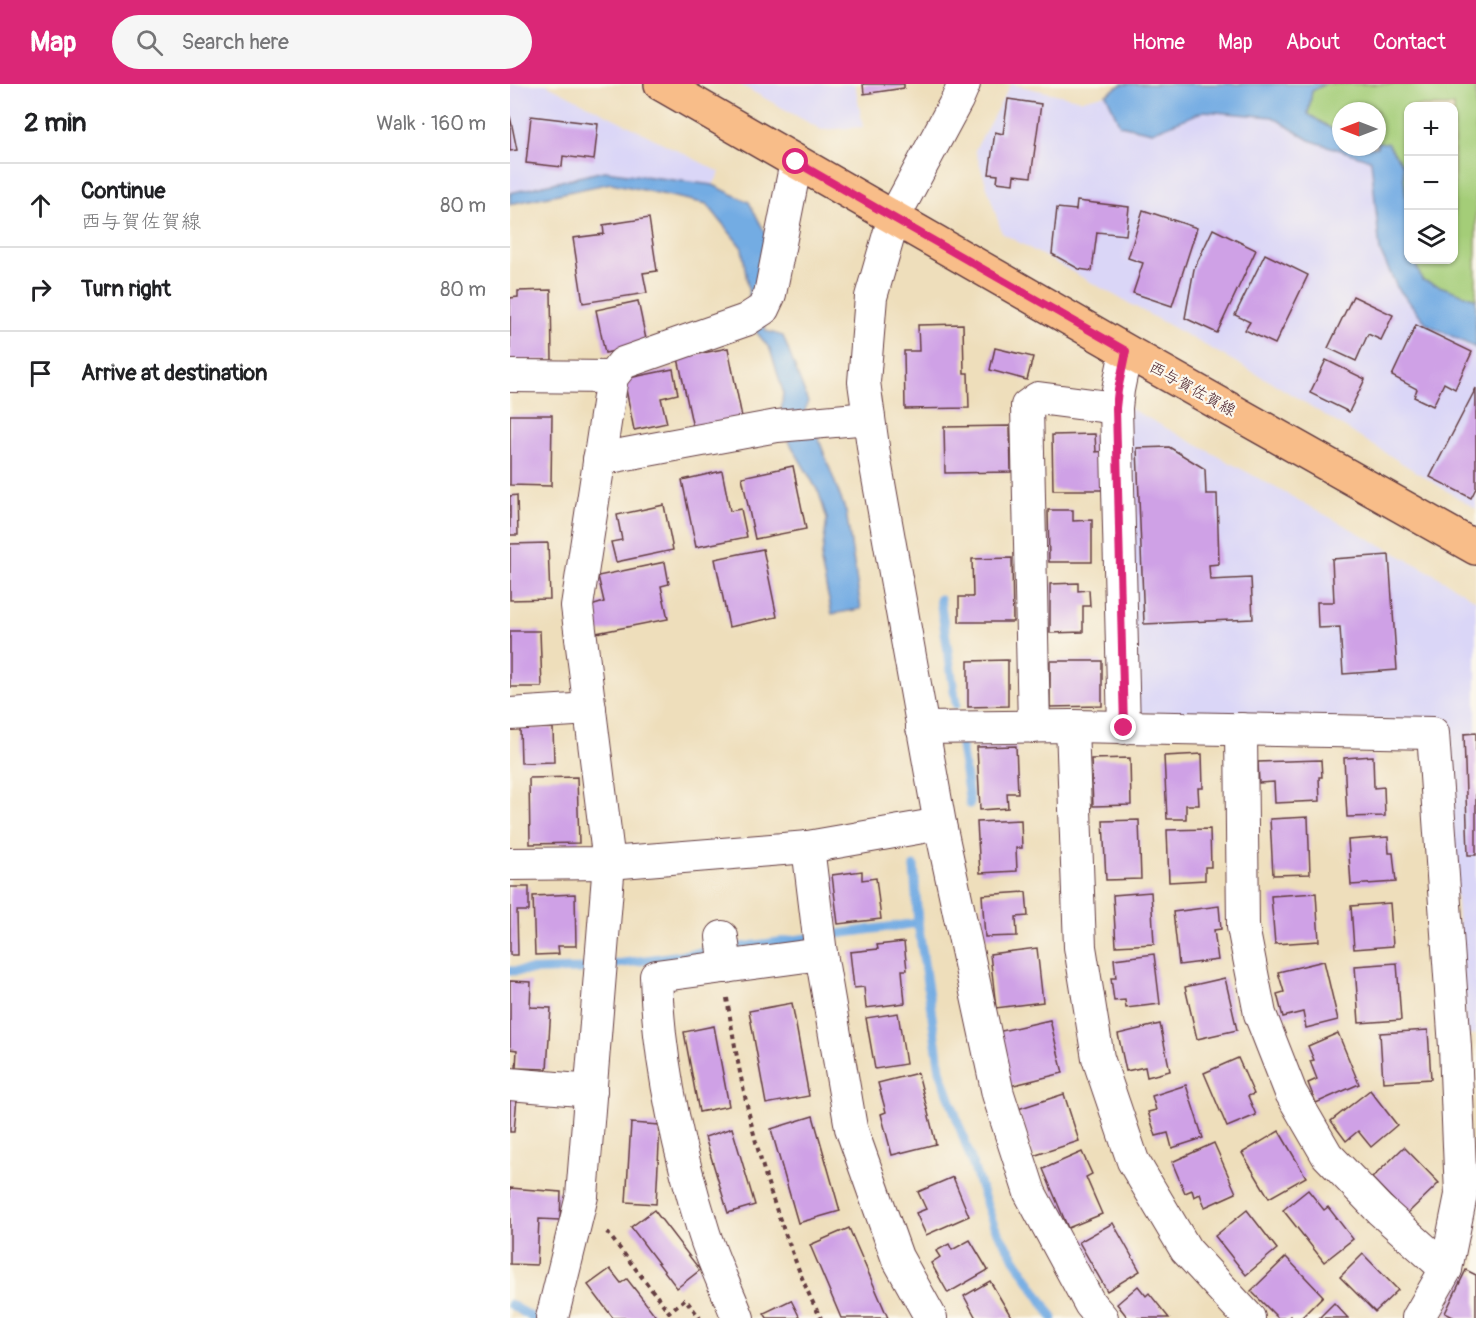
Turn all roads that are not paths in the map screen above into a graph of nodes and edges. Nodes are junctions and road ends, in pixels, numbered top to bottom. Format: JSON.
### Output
{"nodes":[{"id":1,"x":661,"y":84,"type":"edge"},
{"id":2,"x":964,"y":84,"type":"edge"},
{"id":3,"x":696,"y":94,"type":"edge"},
{"id":4,"x":796,"y":162,"type":"junction"},
{"id":5,"x":894,"y":217,"type":"junction"},
{"id":6,"x":1126,"y":351,"type":"junction"},
{"id":7,"x":510,"y":376,"type":"edge"},
{"id":8,"x":612,"y":377,"type":"junction"},
{"id":9,"x":1116,"y":408,"type":"junction"},
{"id":10,"x":869,"y":418,"type":"junction"},
{"id":11,"x":599,"y":459,"type":"junction"},
{"id":12,"x":1476,"y":548,"type":"edge"},
{"id":13,"x":590,"y":709,"type":"junction"},
{"id":14,"x":510,"y":714,"type":"edge"},
{"id":15,"x":1072,"y":726,"type":"junction"},
{"id":16,"x":1034,"y":727,"type":"junction"},
{"id":17,"x":922,"y":728,"type":"junction"},
{"id":18,"x":1124,"y":728,"type":"junction"},
{"id":19,"x":1241,"y":729,"type":"junction"},
{"id":20,"x":940,"y":824,"type":"junction"},
{"id":21,"x":808,"y":847,"type":"junction"},
{"id":22,"x":609,"y":862,"type":"junction"},
{"id":23,"x":510,"y":864,"type":"edge"},
{"id":24,"x":820,"y":942,"type":"junction"},
{"id":25,"x":1466,"y":1046,"type":"edge"},
{"id":26,"x":510,"y":1084,"type":"edge"},
{"id":27,"x":591,"y":1091,"type":"junction"},
{"id":28,"x":1446,"y":1269,"type":"junction"},
{"id":29,"x":553,"y":1316,"type":"edge"},
{"id":30,"x":738,"y":1318,"type":"edge"},
{"id":31,"x":931,"y":1318,"type":"edge"},
{"id":32,"x":1102,"y":1318,"type":"edge"},
{"id":33,"x":1248,"y":1318,"type":"edge"},
{"id":34,"x":1418,"y":1318,"type":"edge"}],
"edges":[{"from":1,"to":3,"type":"main road","name":"西与賀佐賀線"},
{"from":2,"to":5,"type":"street"},
{"from":3,"to":4,"type":"main road","name":"西与賀佐賀線"},
{"from":4,"to":5,"type":"main road","name":"西与賀佐賀線"},
{"from":4,"to":8,"type":"street"},
{"from":5,"to":6,"type":"main road","name":"西与賀佐賀線"},
{"from":5,"to":10,"type":"street"},
{"from":6,"to":9,"type":"street"},
{"from":6,"to":12,"type":"main road","name":"西与賀佐賀線"},
{"from":7,"to":8,"type":"street"},
{"from":8,"to":11,"type":"street"},
{"from":9,"to":16,"type":"street"},
{"from":9,"to":18,"type":"street"},
{"from":10,"to":11,"type":"street"},
{"from":10,"to":17,"type":"street"},
{"from":11,"to":13,"type":"street"},
{"from":13,"to":14,"type":"street"},
{"from":13,"to":22,"type":"street"},
{"from":15,"to":16,"type":"street"},
{"from":15,"to":18,"type":"street"},
{"from":15,"to":33,"type":"street"},
{"from":16,"to":17,"type":"street"},
{"from":17,"to":20,"type":"street"},
{"from":18,"to":19,"type":"street"},
{"from":19,"to":25,"type":"street"},
{"from":19,"to":28,"type":"street"},
{"from":20,"to":21,"type":"street"},
{"from":20,"to":32,"type":"street"},
{"from":21,"to":22,"type":"street"},
{"from":21,"to":24,"type":"street"},
{"from":22,"to":23,"type":"street"},
{"from":22,"to":27,"type":"street"},
{"from":24,"to":30,"type":"street"},
{"from":24,"to":31,"type":"street"},
{"from":25,"to":28,"type":"street"},
{"from":26,"to":27,"type":"street"},
{"from":27,"to":29,"type":"street"},
{"from":28,"to":34,"type":"street"}]}
